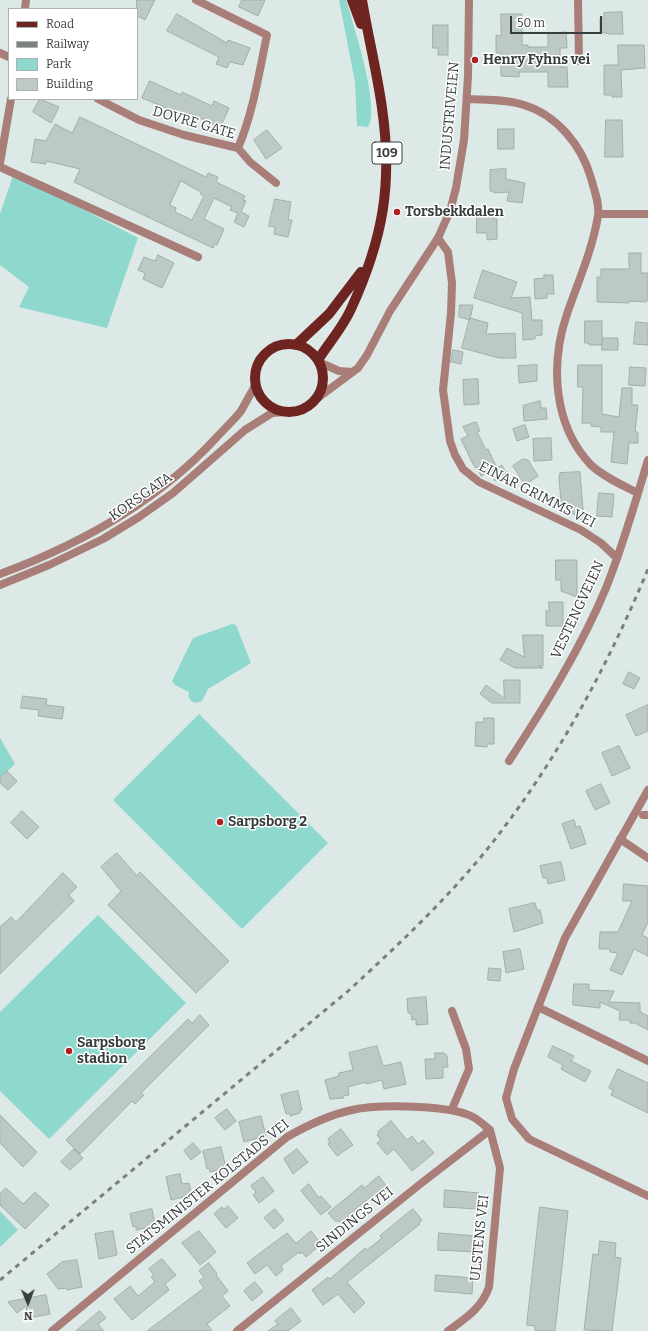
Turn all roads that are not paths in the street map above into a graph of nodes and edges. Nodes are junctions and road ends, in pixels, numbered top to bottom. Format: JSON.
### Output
{"nodes":[{"id":1,"x":196,"y":0,"type":"edge"},
{"id":2,"x":352,"y":0,"type":"edge"},
{"id":3,"x":362,"y":0,"type":"edge"},
{"id":4,"x":469,"y":0,"type":"edge"},
{"id":5,"x":578,"y":0,"type":"edge"},
{"id":6,"x":369,"y":42,"type":"junction"},
{"id":7,"x":579,"y":61,"type":"dead end"},
{"id":8,"x":467,"y":99,"type":"junction"},
{"id":9,"x":11,"y":100,"type":"edge"},
{"id":10,"x":100,"y":100,"type":"edge"},
{"id":11,"x":238,"y":148,"type":"junction"},
{"id":12,"x":0,"y":163,"type":"edge"},
{"id":13,"x":0,"y":167,"type":"edge"},
{"id":14,"x":276,"y":183,"type":"dead end"},
{"id":15,"x":598,"y":214,"type":"junction"},
{"id":16,"x":648,"y":214,"type":"edge"},
{"id":17,"x":438,"y":238,"type":"junction"},
{"id":18,"x":198,"y":257,"type":"dead end"},
{"id":19,"x":368,"y":263,"type":"junction"},
{"id":20,"x":296,"y":345,"type":"junction"},
{"id":21,"x":318,"y":361,"type":"junction"},
{"id":22,"x":352,"y":372,"type":"junction"},
{"id":23,"x":256,"y":384,"type":"junction"},
{"id":24,"x":315,"y":400,"type":"junction"},
{"id":25,"x":285,"y":412,"type":"junction"},
{"id":26,"x":648,"y":460,"type":"edge"},
{"id":27,"x":638,"y":493,"type":"junction"},
{"id":28,"x":616,"y":558,"type":"junction"},
{"id":29,"x":0,"y":574,"type":"edge"},
{"id":30,"x":0,"y":585,"type":"edge"},
{"id":31,"x":509,"y":761,"type":"dead end"},
{"id":32,"x":648,"y":790,"type":"edge"},
{"id":33,"x":620,"y":839,"type":"junction"},
{"id":34,"x":648,"y":858,"type":"edge"},
{"id":35,"x":538,"y":1007,"type":"junction"},
{"id":36,"x":452,"y":1011,"type":"dead end"},
{"id":37,"x":648,"y":1061,"type":"edge"},
{"id":38,"x":452,"y":1109,"type":"junction"},
{"id":39,"x":490,"y":1130,"type":"junction"},
{"id":40,"x":648,"y":1196,"type":"edge"},
{"id":41,"x":52,"y":1331,"type":"edge"},
{"id":42,"x":237,"y":1331,"type":"edge"},
{"id":43,"x":448,"y":1331,"type":"edge"}],
"edges":[{"from":1,"to":11,"type":"street"},
{"from":2,"to":6,"type":"main road","number":"109"},
{"from":3,"to":6,"type":"main road","number":"109"},
{"from":4,"to":8,"type":"street","name":"INDUSTRIVEIEN"},
{"from":5,"to":7,"type":"street"},
{"from":6,"to":19,"type":"main road","number":"109"},
{"from":8,"to":15,"type":"street"},
{"from":8,"to":17,"type":"street","name":"INDUSTRIVEIEN"},
{"from":9,"to":12,"type":"street"},
{"from":10,"to":11,"type":"street","name":"DOVRE GATE"},
{"from":11,"to":14,"type":"street","name":"DOVRE GATE"},
{"from":13,"to":18,"type":"street"},
{"from":15,"to":16,"type":"street"},
{"from":15,"to":27,"type":"street"},
{"from":17,"to":22,"type":"street","name":"INDUSTRIVEIEN"},
{"from":17,"to":28,"type":"street","name":"EINAR GRIMMS VEI"},
{"from":19,"to":20,"type":"main road","number":"109"},
{"from":19,"to":21,"type":"main road","number":"109"},
{"from":20,"to":21,"type":"main road"},
{"from":20,"to":23,"type":"main road"},
{"from":21,"to":22,"type":"street"},
{"from":21,"to":24,"type":"main road"},
{"from":22,"to":24,"type":"street","name":"INDUSTRIVEIEN"},
{"from":23,"to":25,"type":"main road"},
{"from":23,"to":29,"type":"street","name":"KORSGATA"},
{"from":24,"to":25,"type":"main road"},
{"from":25,"to":30,"type":"street","name":"KORSGATA"},
{"from":26,"to":27,"type":"street","name":"VESTENGVEIEN"},
{"from":27,"to":28,"type":"street","name":"VESTENGVEIEN"},
{"from":28,"to":31,"type":"street","name":"VESTENGVEIEN"},
{"from":32,"to":33,"type":"street"},
{"from":33,"to":34,"type":"street"},
{"from":33,"to":35,"type":"street"},
{"from":35,"to":37,"type":"street"},
{"from":35,"to":40,"type":"street"},
{"from":36,"to":38,"type":"street"},
{"from":38,"to":39,"type":"street","name":"STATSMINISTER KOLSTADS VEI"},
{"from":38,"to":41,"type":"street","name":"STATSMINISTER KOLSTADS VEI"},
{"from":39,"to":42,"type":"street","name":"SINDINGS VEI"},
{"from":39,"to":43,"type":"street","name":"ULSTENS VEI"}]}
